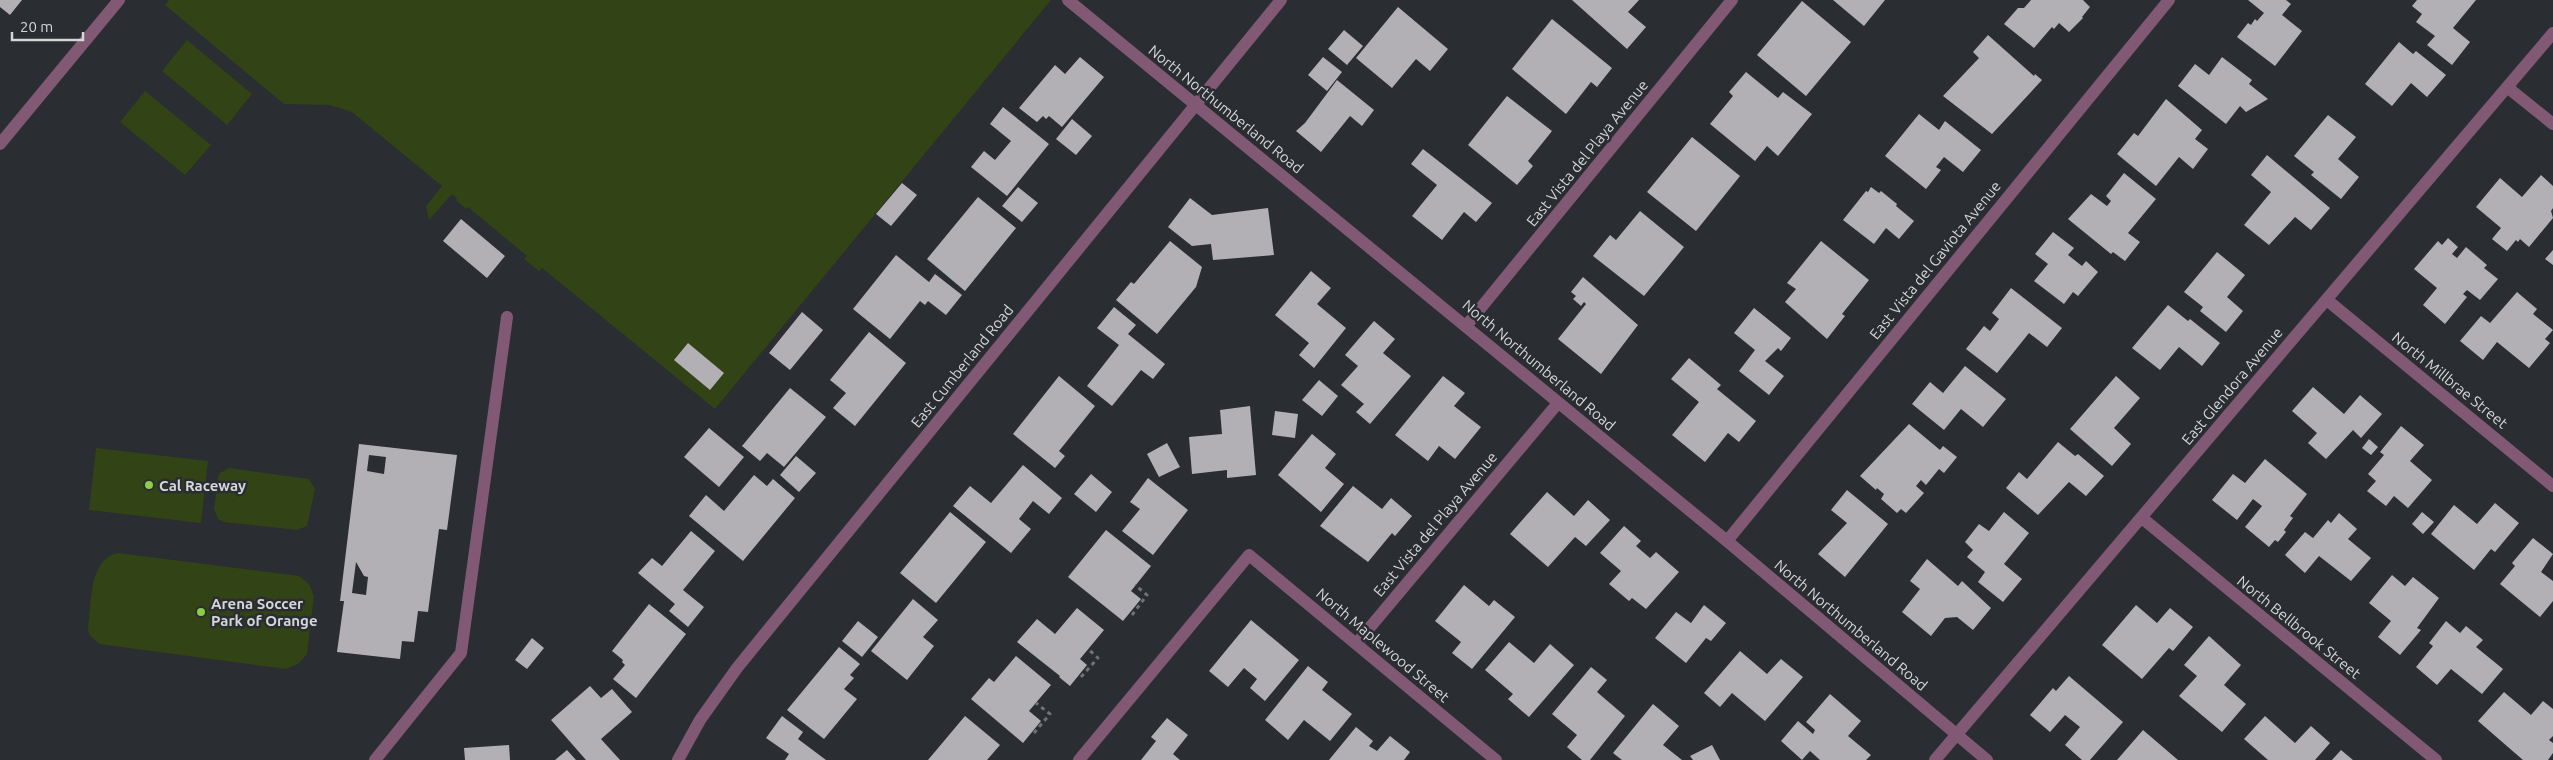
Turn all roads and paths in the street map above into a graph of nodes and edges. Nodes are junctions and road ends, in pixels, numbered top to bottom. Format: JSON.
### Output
{"nodes":[{"id":1,"x":119,"y":0,"type":"edge"},
{"id":2,"x":1068,"y":0,"type":"edge"},
{"id":3,"x":1281,"y":0,"type":"edge"},
{"id":4,"x":1732,"y":0,"type":"edge"},
{"id":5,"x":2169,"y":0,"type":"edge"},
{"id":6,"x":2553,"y":33,"type":"edge"},
{"id":7,"x":2507,"y":87,"type":"junction"},
{"id":8,"x":1196,"y":105,"type":"junction"},
{"id":9,"x":2553,"y":124,"type":"edge"},
{"id":10,"x":0,"y":144,"type":"edge"},
{"id":11,"x":2326,"y":300,"type":"junction"},
{"id":12,"x":506,"y":317,"type":"dead end"},
{"id":13,"x":1466,"y":326,"type":"junction"},
{"id":14,"x":1558,"y":402,"type":"junction"},
{"id":15,"x":2553,"y":486,"type":"edge"},
{"id":16,"x":2142,"y":518,"type":"junction"},
{"id":17,"x":1727,"y":541,"type":"junction"},
{"id":18,"x":1135,"y":585,"type":"dead end"},
{"id":19,"x":1132,"y":615,"type":"dead end"},
{"id":20,"x":1356,"y":644,"type":"junction"},
{"id":21,"x":1088,"y":650,"type":"dead end"},
{"id":22,"x":1081,"y":678,"type":"dead end"},
{"id":23,"x":1036,"y":703,"type":"dead end"},
{"id":24,"x":1034,"y":733,"type":"dead end"},
{"id":25,"x":1956,"y":735,"type":"junction"},
{"id":26,"x":375,"y":760,"type":"edge"},
{"id":27,"x":678,"y":760,"type":"edge"},
{"id":28,"x":1079,"y":760,"type":"edge"},
{"id":29,"x":1496,"y":760,"type":"edge"},
{"id":30,"x":1935,"y":760,"type":"edge"},
{"id":31,"x":1987,"y":760,"type":"edge"},
{"id":32,"x":2436,"y":760,"type":"edge"}],
"edges":[{"from":1,"to":10,"type":"street"},
{"from":2,"to":8,"type":"street","name":"North Northumberland Road"},
{"from":3,"to":8,"type":"street","name":"East Cumberland Road"},
{"from":4,"to":13,"type":"street","name":"East Vista del Playa Avenue"},
{"from":5,"to":17,"type":"street","name":"East Vista del Gaviota Avenue"},
{"from":6,"to":7,"type":"street","name":"East Glendora Avenue"},
{"from":7,"to":9,"type":"street"},
{"from":7,"to":11,"type":"street","name":"East Glendora Avenue"},
{"from":8,"to":13,"type":"street","name":"North Northumberland Road"},
{"from":8,"to":27,"type":"street","name":"East Cumberland Road"},
{"from":11,"to":15,"type":"street","name":"North Millbrae Street"},
{"from":11,"to":16,"type":"street","name":"East Glendora Avenue"},
{"from":12,"to":26,"type":"street"},
{"from":13,"to":14,"type":"street","name":"North Northumberland Road"},
{"from":14,"to":17,"type":"street","name":"North Northumberland Road"},
{"from":14,"to":20,"type":"street","name":"East Vista del Playa Avenue"},
{"from":16,"to":25,"type":"street","name":"East Glendora Avenue"},
{"from":16,"to":32,"type":"street","name":"North Bellbrook Street"},
{"from":17,"to":25,"type":"street","name":"North Northumberland Road"},
{"from":18,"to":19,"type":"path"},
{"from":20,"to":28,"type":"street","name":"North Maplewood Street"},
{"from":20,"to":29,"type":"street","name":"North Maplewood Street"},
{"from":21,"to":22,"type":"path"},
{"from":23,"to":24,"type":"path"},
{"from":25,"to":30,"type":"street","name":"East Glendora Avenue"},
{"from":25,"to":31,"type":"street","name":"North Northumberland Road"}]}
